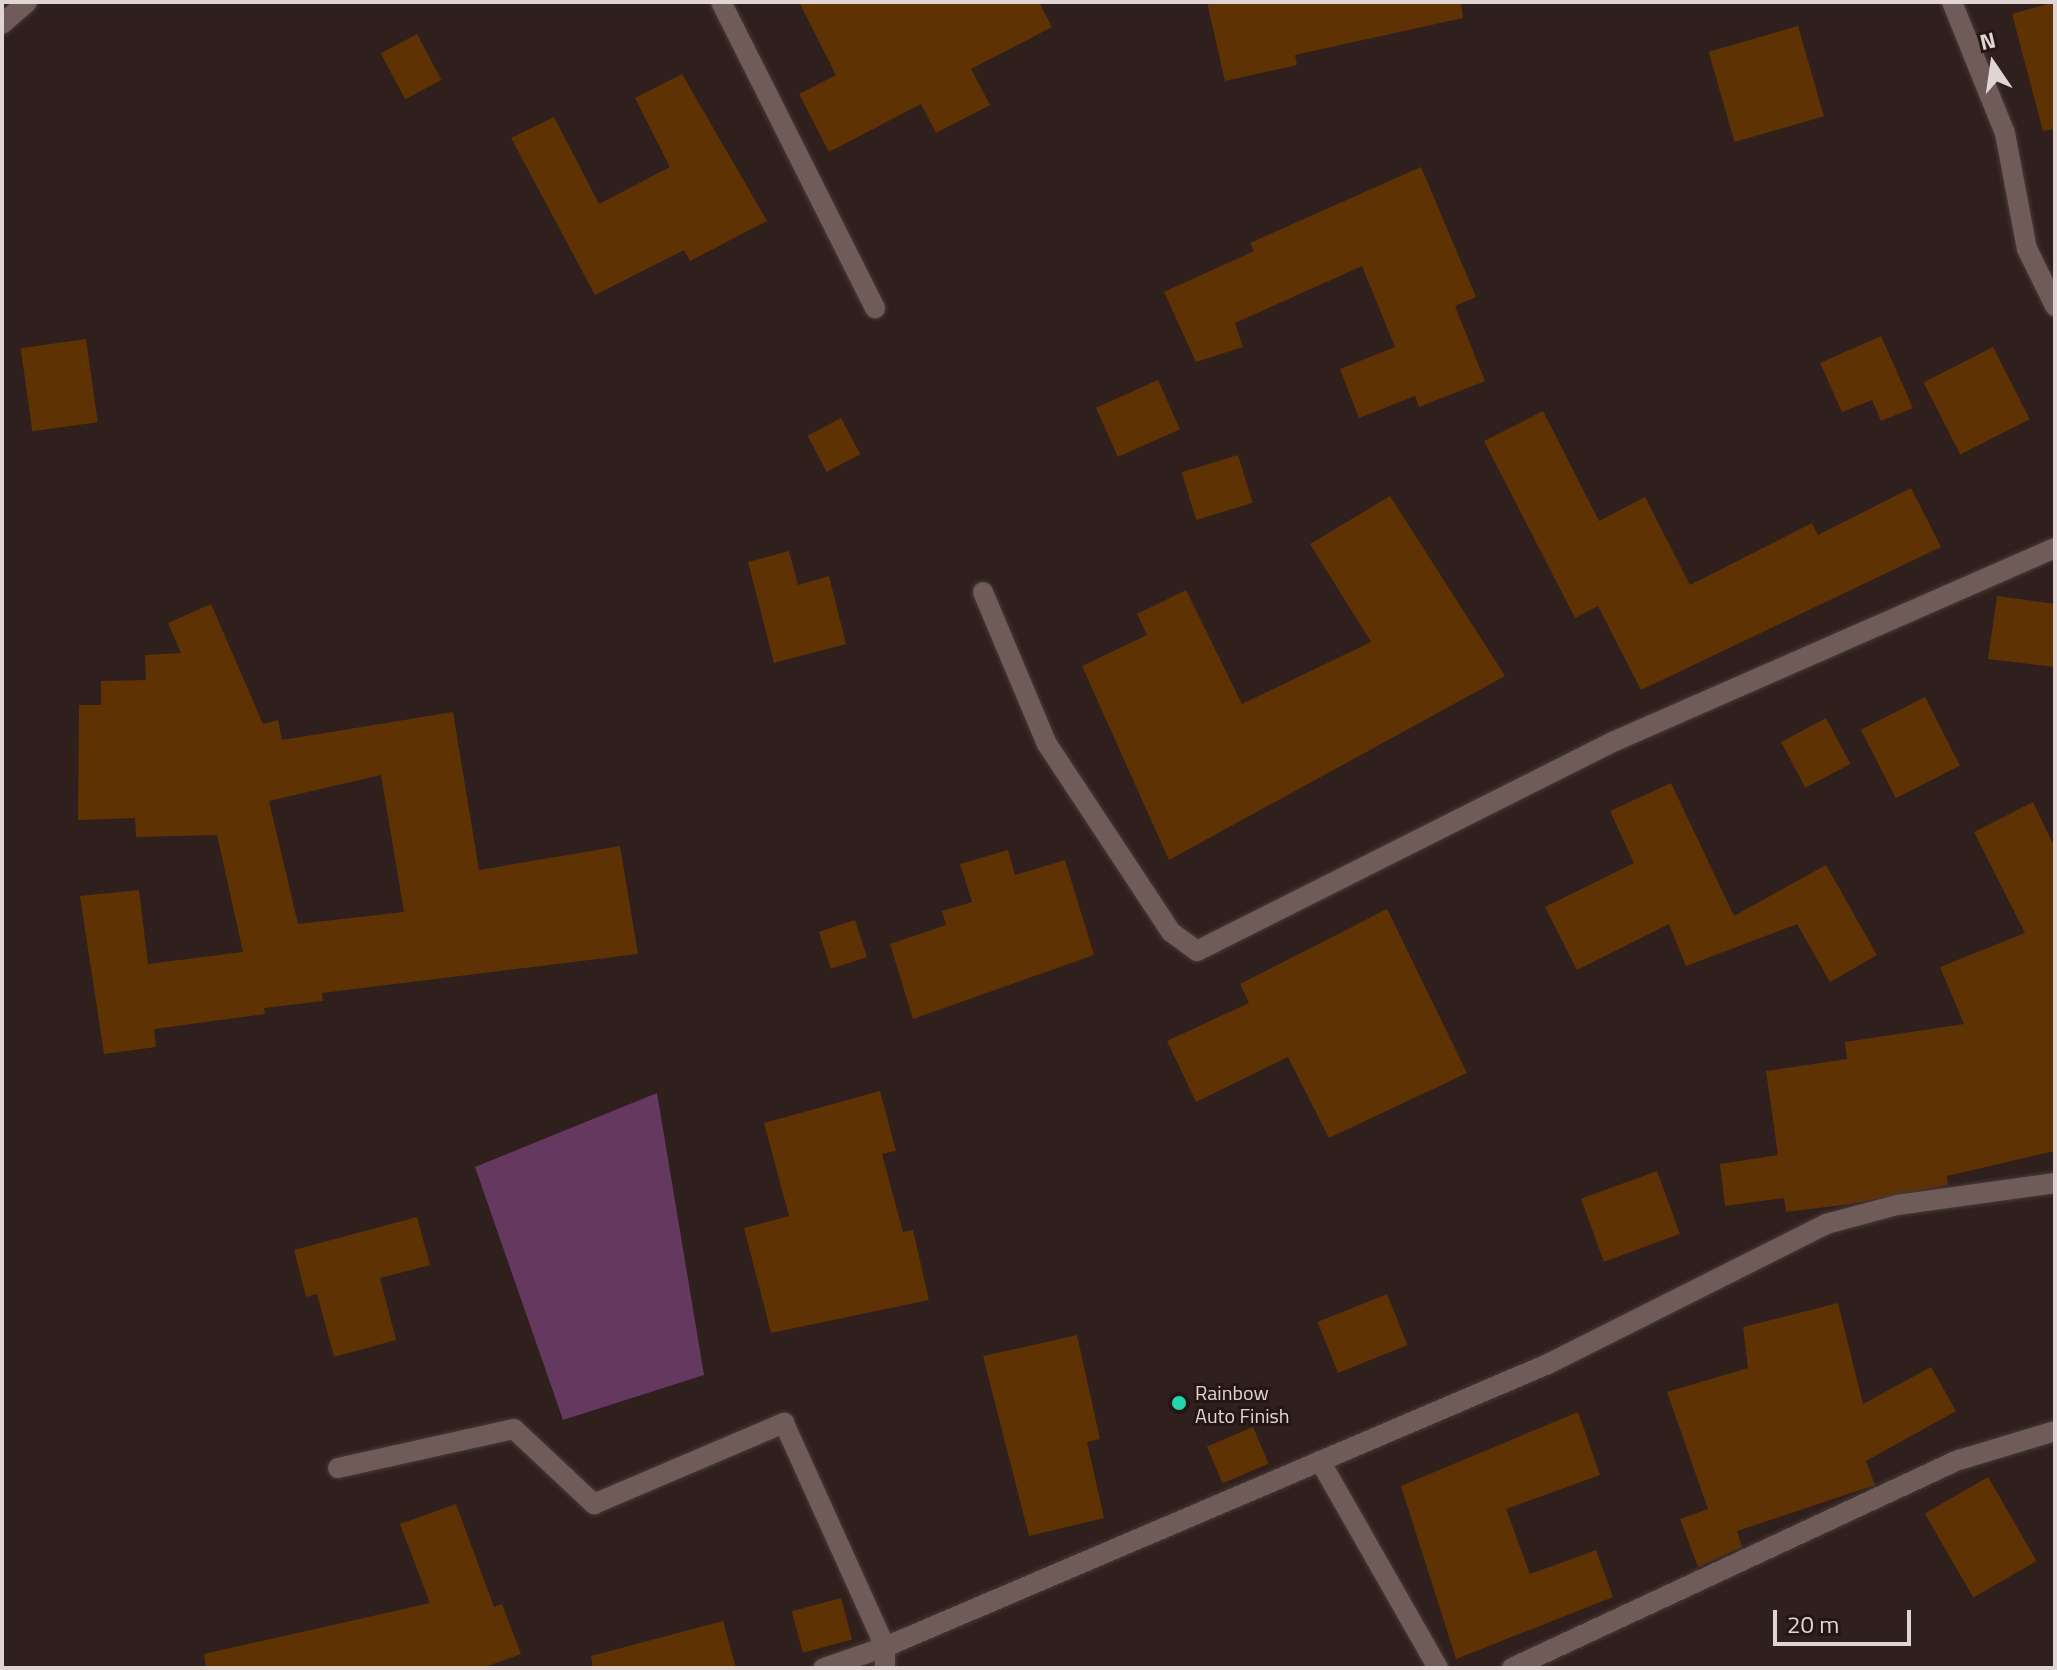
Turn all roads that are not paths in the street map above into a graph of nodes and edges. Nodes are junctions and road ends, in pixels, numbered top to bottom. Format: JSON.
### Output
{"nodes":[{"id":1,"x":27,"y":2,"type":"edge"},
{"id":2,"x":721,"y":2,"type":"edge"},
{"id":3,"x":1952,"y":2,"type":"edge"},
{"id":4,"x":2,"y":24,"type":"edge"},
{"id":5,"x":2055,"y":306,"type":"edge"},
{"id":6,"x":875,"y":308,"type":"dead end"},
{"id":7,"x":2055,"y":548,"type":"edge"},
{"id":8,"x":983,"y":592,"type":"dead end"},
{"id":9,"x":2055,"y":1183,"type":"edge"},
{"id":10,"x":2055,"y":1431,"type":"edge"},
{"id":11,"x":1320,"y":1461,"type":"junction"},
{"id":12,"x":338,"y":1468,"type":"dead end"},
{"id":13,"x":885,"y":1647,"type":"junction"},
{"id":14,"x":824,"y":1668,"type":"edge"},
{"id":15,"x":885,"y":1668,"type":"edge"},
{"id":16,"x":1438,"y":1668,"type":"edge"},
{"id":17,"x":1512,"y":1668,"type":"edge"}],
"edges":[{"from":1,"to":4,"type":"street"},
{"from":2,"to":6,"type":"street"},
{"from":3,"to":5,"type":"street"},
{"from":7,"to":8,"type":"street"},
{"from":9,"to":11,"type":"street"},
{"from":10,"to":17,"type":"street"},
{"from":11,"to":13,"type":"street"},
{"from":11,"to":16,"type":"street"},
{"from":12,"to":13,"type":"street"},
{"from":13,"to":14,"type":"street"},
{"from":13,"to":15,"type":"street"}]}
